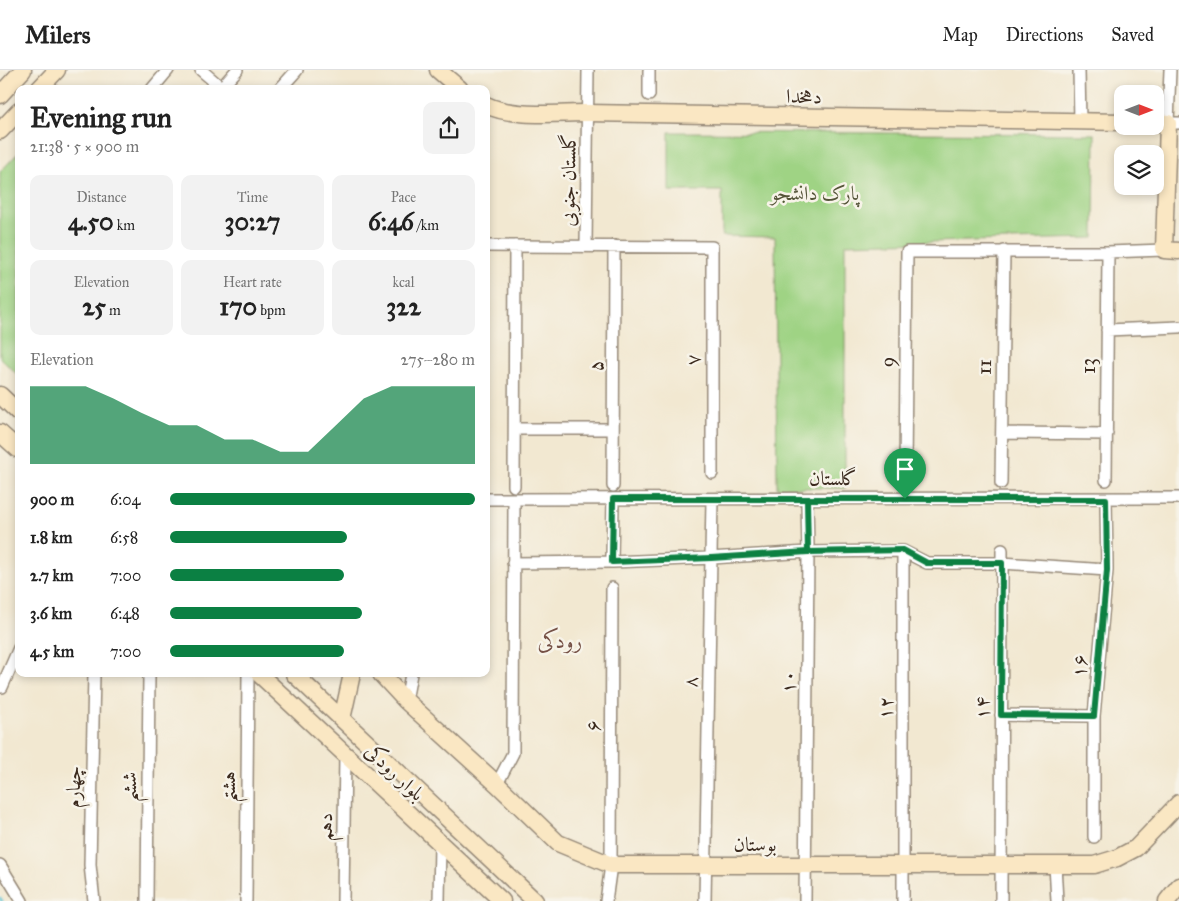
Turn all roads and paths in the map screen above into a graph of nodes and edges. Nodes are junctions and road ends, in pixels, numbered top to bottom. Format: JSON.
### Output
{"nodes":[{"id":1,"x":23,"y":70,"type":"edge"},
{"id":2,"x":57,"y":70,"type":"edge"},
{"id":3,"x":168,"y":70,"type":"edge"},
{"id":4,"x":201,"y":70,"type":"edge"},
{"id":5,"x":237,"y":70,"type":"edge"},
{"id":6,"x":297,"y":70,"type":"edge"},
{"id":7,"x":438,"y":70,"type":"edge"},
{"id":8,"x":588,"y":70,"type":"edge"},
{"id":9,"x":650,"y":70,"type":"edge"},
{"id":10,"x":1079,"y":70,"type":"edge"},
{"id":11,"x":1170,"y":70,"type":"edge"},
{"id":12,"x":43,"y":85,"type":"edge"},
{"id":13,"x":155,"y":85,"type":"edge"},
{"id":14,"x":218,"y":85,"type":"edge"},
{"id":15,"x":224,"y":85,"type":"edge"},
{"id":16,"x":284,"y":85,"type":"edge"},
{"id":17,"x":455,"y":85,"type":"edge"},
{"id":18,"x":0,"y":95,"type":"edge"},
{"id":19,"x":649,"y":95,"type":"dead end"},
{"id":20,"x":490,"y":107,"type":"edge"},
{"id":21,"x":588,"y":113,"type":"junction"},
{"id":22,"x":15,"y":115,"type":"edge"},
{"id":23,"x":1080,"y":122,"type":"junction"},
{"id":24,"x":1114,"y":122,"type":"edge"},
{"id":25,"x":1167,"y":123,"type":"edge"},
{"id":26,"x":0,"y":131,"type":"edge"},
{"id":27,"x":490,"y":246,"type":"edge"},
{"id":28,"x":515,"y":246,"type":"junction"},
{"id":29,"x":586,"y":246,"type":"junction"},
{"id":30,"x":614,"y":246,"type":"junction"},
{"id":31,"x":1171,"y":250,"type":"edge"},
{"id":32,"x":1004,"y":251,"type":"junction"},
{"id":33,"x":1108,"y":252,"type":"junction"},
{"id":34,"x":1179,"y":327,"type":"edge"},
{"id":35,"x":1107,"y":330,"type":"junction"},
{"id":36,"x":0,"y":395,"type":"edge"},
{"id":37,"x":15,"y":409,"type":"edge"},
{"id":38,"x":514,"y":429,"type":"junction"},
{"id":39,"x":613,"y":429,"type":"junction"},
{"id":40,"x":0,"y":433,"type":"edge"},
{"id":41,"x":1002,"y":433,"type":"junction"},
{"id":42,"x":1106,"y":434,"type":"junction"},
{"id":43,"x":15,"y":446,"type":"edge"},
{"id":44,"x":712,"y":473,"type":"dead end"},
{"id":45,"x":905,"y":473,"type":"dead end"},
{"id":46,"x":1106,"y":480,"type":"dead end"},
{"id":47,"x":1001,"y":483,"type":"dead end"},
{"id":48,"x":514,"y":486,"type":"dead end"},
{"id":49,"x":613,"y":486,"type":"dead end"},
{"id":50,"x":1179,"y":498,"type":"edge"},
{"id":51,"x":490,"y":499,"type":"edge"},
{"id":52,"x":514,"y":499,"type":"junction"},
{"id":53,"x":613,"y":499,"type":"junction"},
{"id":54,"x":712,"y":499,"type":"junction"},
{"id":55,"x":807,"y":499,"type":"junction"},
{"id":56,"x":1106,"y":499,"type":"junction"},
{"id":57,"x":903,"y":550,"type":"junction"},
{"id":58,"x":1002,"y":550,"type":"dead end"},
{"id":59,"x":808,"y":552,"type":"junction"},
{"id":60,"x":711,"y":558,"type":"junction"},
{"id":61,"x":612,"y":562,"type":"junction"},
{"id":62,"x":513,"y":563,"type":"junction"},
{"id":63,"x":1002,"y":563,"type":"junction"},
{"id":64,"x":1107,"y":570,"type":"junction"},
{"id":65,"x":612,"y":588,"type":"dead end"},
{"id":66,"x":15,"y":657,"type":"edge"},
{"id":67,"x":94,"y":677,"type":"edge"},
{"id":68,"x":149,"y":677,"type":"edge"},
{"id":69,"x":248,"y":677,"type":"edge"},
{"id":70,"x":262,"y":677,"type":"edge"},
{"id":71,"x":297,"y":677,"type":"edge"},
{"id":72,"x":351,"y":677,"type":"edge"},
{"id":73,"x":384,"y":677,"type":"edge"},
{"id":74,"x":411,"y":677,"type":"edge"},
{"id":75,"x":0,"y":687,"type":"edge"},
{"id":76,"x":406,"y":701,"type":"junction"},
{"id":77,"x":1001,"y":715,"type":"junction"},
{"id":78,"x":1094,"y":716,"type":"junction"},
{"id":79,"x":342,"y":719,"type":"junction"},
{"id":80,"x":345,"y":754,"type":"junction"},
{"id":81,"x":497,"y":784,"type":"junction"},
{"id":82,"x":1179,"y":803,"type":"edge"},
{"id":83,"x":1094,"y":837,"type":"dead end"},
{"id":84,"x":440,"y":843,"type":"junction"},
{"id":85,"x":0,"y":865,"type":"edge"},
{"id":86,"x":611,"y":865,"type":"junction"},
{"id":87,"x":705,"y":865,"type":"junction"},
{"id":88,"x":805,"y":865,"type":"junction"},
{"id":89,"x":903,"y":865,"type":"junction"},
{"id":90,"x":1001,"y":865,"type":"junction"},
{"id":91,"x":1055,"y":865,"type":"junction"},
{"id":92,"x":1179,"y":886,"type":"edge"},
{"id":93,"x":22,"y":901,"type":"edge"},
{"id":94,"x":94,"y":901,"type":"edge"},
{"id":95,"x":147,"y":901,"type":"edge"},
{"id":96,"x":246,"y":901,"type":"edge"},
{"id":97,"x":343,"y":901,"type":"edge"},
{"id":98,"x":438,"y":901,"type":"edge"},
{"id":99,"x":502,"y":901,"type":"edge"},
{"id":100,"x":535,"y":901,"type":"edge"},
{"id":101,"x":606,"y":901,"type":"edge"},
{"id":102,"x":705,"y":901,"type":"edge"},
{"id":103,"x":805,"y":901,"type":"edge"},
{"id":104,"x":903,"y":901,"type":"edge"},
{"id":105,"x":1001,"y":901,"type":"edge"},
{"id":106,"x":1056,"y":901,"type":"edge"},
{"id":107,"x":1167,"y":901,"type":"edge"}],
"edges":[{"from":1,"to":18,"type":"street"},
{"from":2,"to":12,"type":"street"},
{"from":3,"to":13,"type":"street"},
{"from":4,"to":14,"type":"street"},
{"from":5,"to":15,"type":"street"},
{"from":6,"to":16,"type":"street"},
{"from":7,"to":17,"type":"street"},
{"from":8,"to":21,"type":"street","name":"گلستان جنوبی"},
{"from":9,"to":19,"type":"street"},
{"from":10,"to":23,"type":"street"},
{"from":11,"to":25,"type":"street"},
{"from":20,"to":21,"type":"street","name":"دهخدا"},
{"from":21,"to":23,"type":"street","name":"دهخدا"},
{"from":21,"to":29,"type":"street","name":"گلستان جنوبی"},
{"from":22,"to":26,"type":"street"},
{"from":23,"to":24,"type":"street","name":"دهخدا"},
{"from":25,"to":31,"type":"street"},
{"from":27,"to":28,"type":"street"},
{"from":28,"to":29,"type":"street"},
{"from":28,"to":38,"type":"street"},
{"from":29,"to":30,"type":"street"},
{"from":30,"to":39,"type":"street","name":"۵"},
{"from":30,"to":44,"type":"street","name":"۷"},
{"from":31,"to":33,"type":"street"},
{"from":32,"to":33,"type":"street"},
{"from":32,"to":41,"type":"street","name":"11"},
{"from":32,"to":45,"type":"street","name":"9"},
{"from":33,"to":35,"type":"street","name":"13"},
{"from":34,"to":35,"type":"street"},
{"from":35,"to":42,"type":"street","name":"13"},
{"from":36,"to":37,"type":"street"},
{"from":38,"to":39,"type":"street"},
{"from":38,"to":48,"type":"street"},
{"from":39,"to":49,"type":"street","name":"۵"},
{"from":40,"to":43,"type":"street"},
{"from":41,"to":42,"type":"street"},
{"from":41,"to":47,"type":"street","name":"11"},
{"from":42,"to":46,"type":"street","name":"13"},
{"from":50,"to":56,"type":"street","name":"گلستان"},
{"from":51,"to":52,"type":"street","name":"گلستان"},
{"from":52,"to":53,"type":"street","name":"گلستان"},
{"from":52,"to":62,"type":"street"},
{"from":53,"to":54,"type":"street","name":"گلستان"},
{"from":53,"to":61,"type":"street"},
{"from":54,"to":55,"type":"street","name":"گلستان"},
{"from":54,"to":60,"type":"street","name":"۸"},
{"from":55,"to":56,"type":"street","name":"گلستان"},
{"from":55,"to":59,"type":"street","name":"۱۰"},
{"from":56,"to":64,"type":"street","name":"۱۶"},
{"from":57,"to":59,"type":"street"},
{"from":57,"to":63,"type":"street"},
{"from":57,"to":89,"type":"street","name":"۱۲"},
{"from":58,"to":63,"type":"street","name":"۱۴"},
{"from":59,"to":60,"type":"street"},
{"from":59,"to":88,"type":"street","name":"۱۰"},
{"from":60,"to":61,"type":"street"},
{"from":60,"to":87,"type":"street","name":"۸"},
{"from":61,"to":62,"type":"street"},
{"from":62,"to":81,"type":"street"},
{"from":63,"to":64,"type":"street"},
{"from":63,"to":77,"type":"street","name":"۱۴"},
{"from":64,"to":78,"type":"street","name":"۱۶"},
{"from":65,"to":86,"type":"street","name":"۶"},
{"from":66,"to":75,"type":"street"},
{"from":67,"to":94,"type":"street","name":"چهارم"},
{"from":68,"to":95,"type":"street","name":"ششم"},
{"from":69,"to":96,"type":"street","name":"هشتم"},
{"from":70,"to":80,"type":"street","name":"بلوار رودکی"},
{"from":71,"to":79,"type":"street","name":"بلوار رودکی"},
{"from":72,"to":79,"type":"street"},
{"from":73,"to":76,"type":"street","name":"بوستان"},
{"from":74,"to":76,"type":"street"},
{"from":76,"to":81,"type":"street","name":"بوستان"},
{"from":77,"to":78,"type":"street"},
{"from":77,"to":90,"type":"street","name":"۱۴"},
{"from":78,"to":83,"type":"street","name":"۱۶"},
{"from":79,"to":100,"type":"street","name":"بلوار رودکی"},
{"from":80,"to":84,"type":"street","name":"بلوار رودکی"},
{"from":80,"to":97,"type":"street","name":"دهم"},
{"from":81,"to":86,"type":"street","name":"بوستان"},
{"from":82,"to":91,"type":"street","name":"بوستان"},
{"from":84,"to":98,"type":"street"},
{"from":84,"to":99,"type":"street","name":"بلوار رودکی"},
{"from":85,"to":93,"type":"street"},
{"from":86,"to":87,"type":"street","name":"بوستان"},
{"from":86,"to":101,"type":"street","name":"۶"},
{"from":87,"to":88,"type":"street","name":"بوستان"},
{"from":87,"to":102,"type":"street","name":"۸"},
{"from":88,"to":89,"type":"street","name":"بوستان"},
{"from":88,"to":103,"type":"street","name":"۱۰"},
{"from":89,"to":90,"type":"street","name":"بوستان"},
{"from":89,"to":104,"type":"street","name":"۱۲"},
{"from":90,"to":91,"type":"street","name":"بوستان"},
{"from":90,"to":105,"type":"street","name":"۱۴"},
{"from":91,"to":106,"type":"street"},
{"from":92,"to":107,"type":"street"}]}
